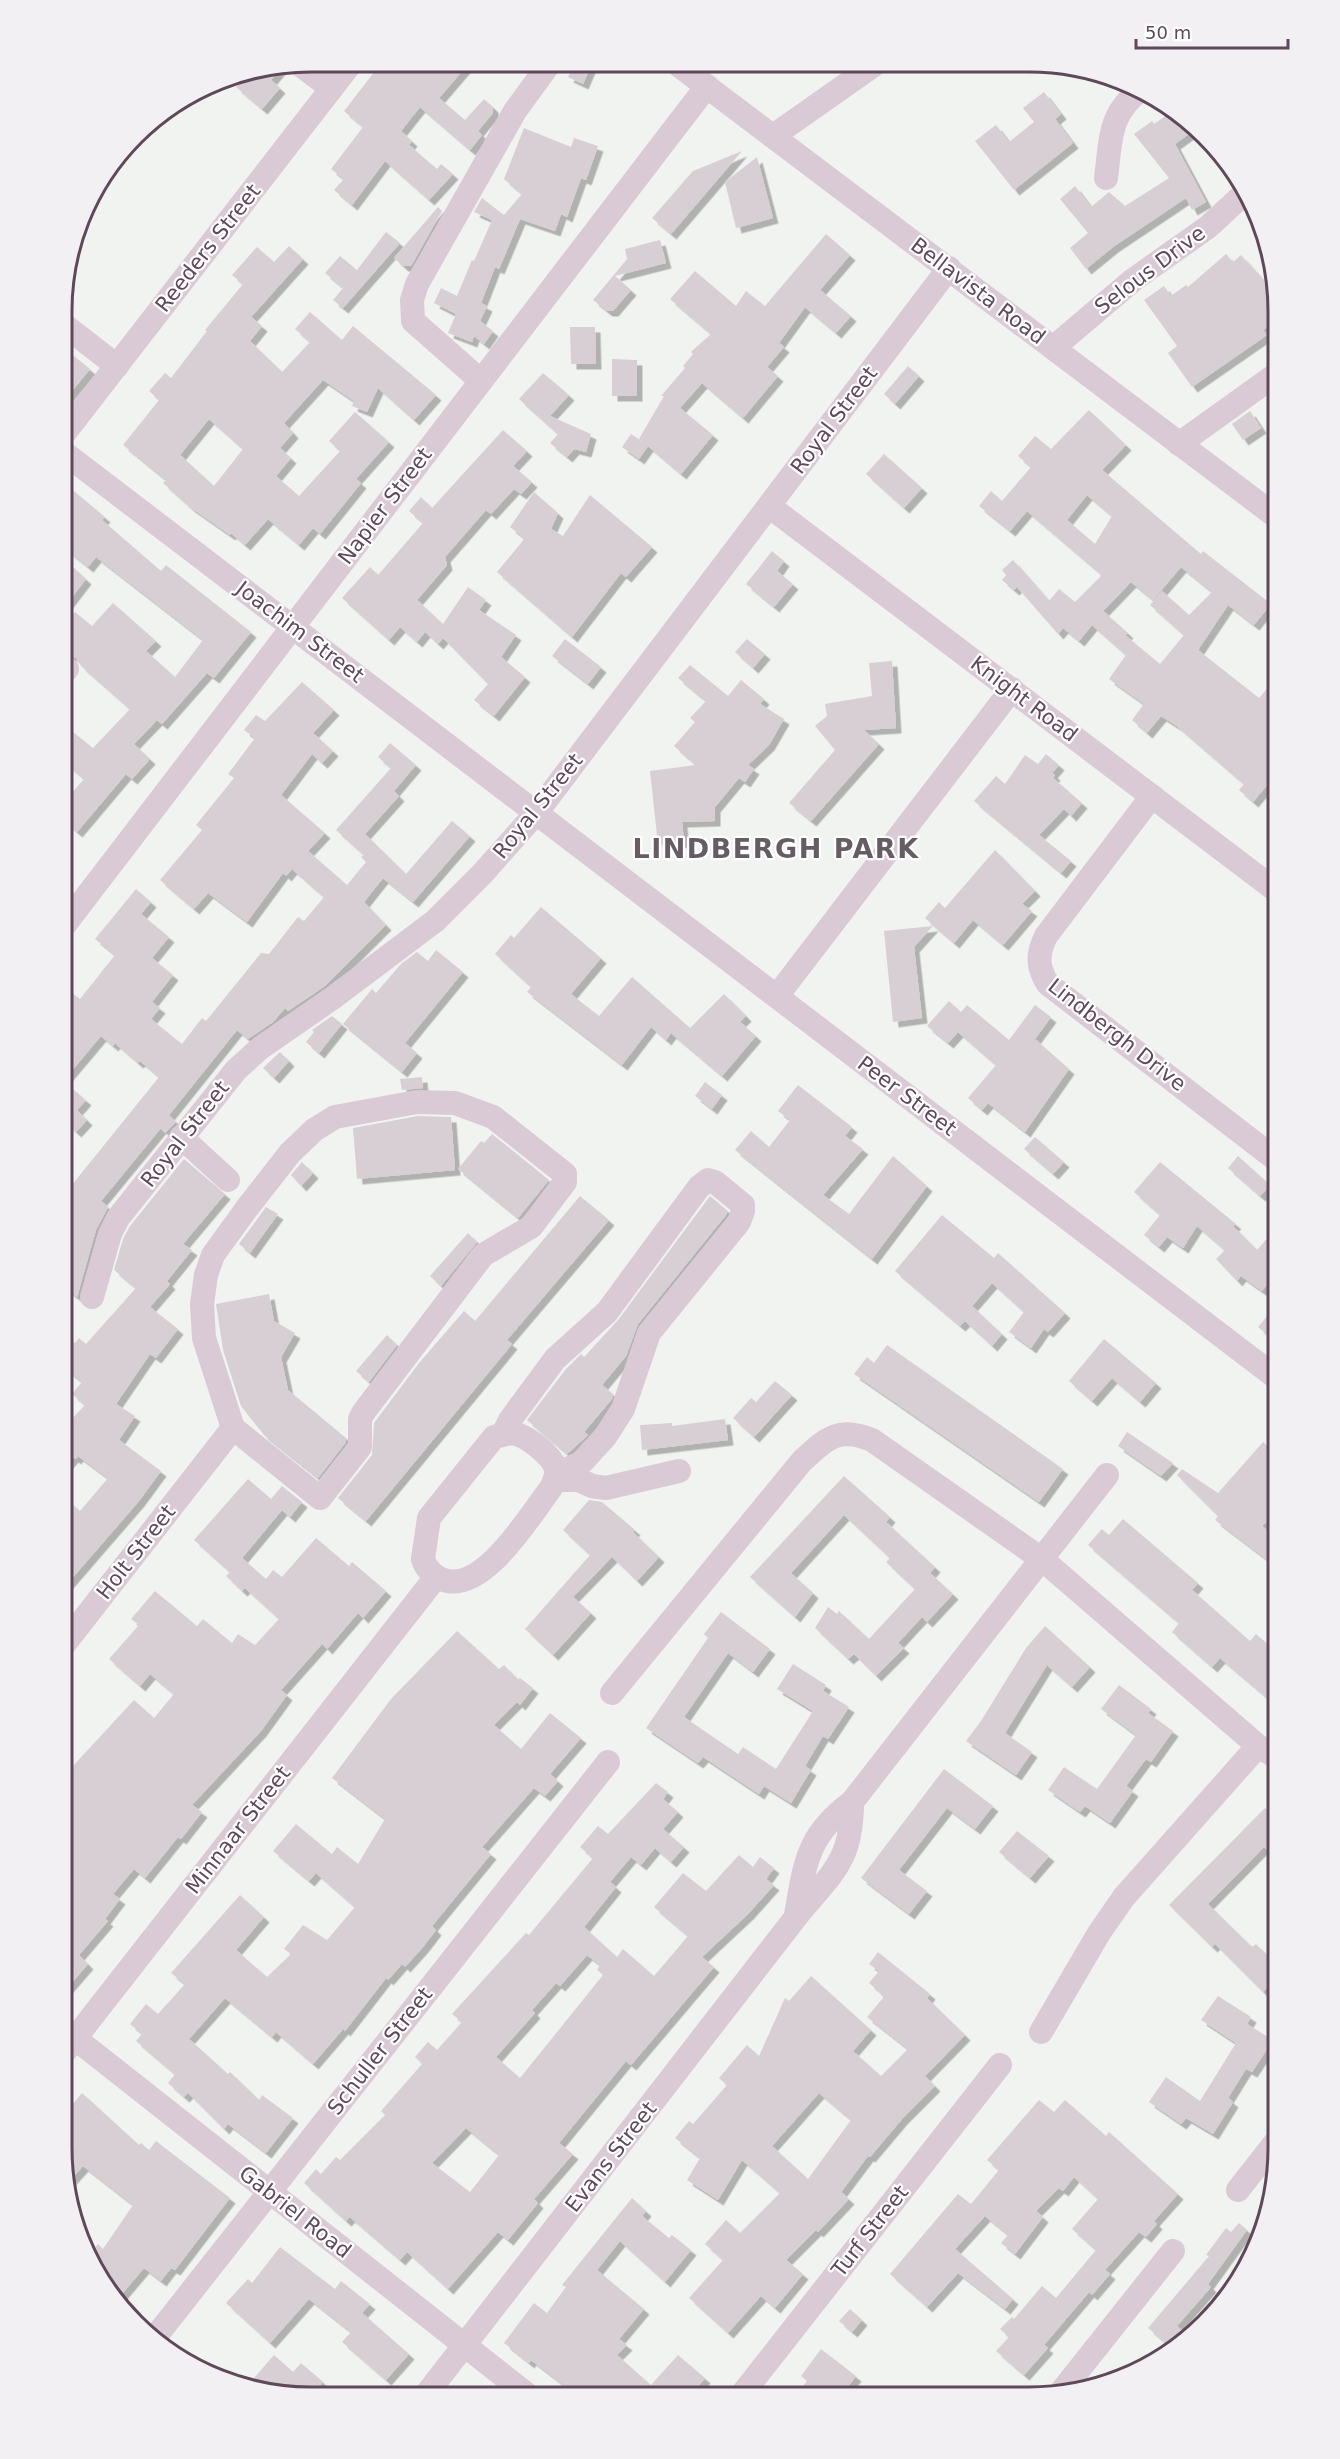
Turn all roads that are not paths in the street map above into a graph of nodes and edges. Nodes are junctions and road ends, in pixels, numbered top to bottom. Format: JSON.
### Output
{"nodes":[{"id":1,"x":310,"y":72,"type":"edge"},
{"id":2,"x":344,"y":72,"type":"edge"},
{"id":3,"x":544,"y":72,"type":"edge"},
{"id":4,"x":688,"y":72,"type":"edge"},
{"id":5,"x":864,"y":72,"type":"edge"},
{"id":6,"x":707,"y":86,"type":"junction"},
{"id":7,"x":332,"y":88,"type":"junction"},
{"id":8,"x":1133,"y":96,"type":"edge"},
{"id":9,"x":773,"y":136,"type":"junction"},
{"id":10,"x":1106,"y":178,"type":"dead end"},
{"id":11,"x":1242,"y":203,"type":"edge"},
{"id":12,"x":950,"y":268,"type":"junction"},
{"id":13,"x":72,"y":331,"type":"edge"},
{"id":14,"x":1053,"y":348,"type":"junction"},
{"id":15,"x":117,"y":366,"type":"junction"},
{"id":16,"x":1268,"y":380,"type":"edge"},
{"id":17,"x":481,"y":381,"type":"junction"},
{"id":18,"x":72,"y":424,"type":"edge"},
{"id":19,"x":1179,"y":444,"type":"junction"},
{"id":20,"x":72,"y":459,"type":"edge"},
{"id":21,"x":769,"y":506,"type":"junction"},
{"id":22,"x":1268,"y":511,"type":"edge"},
{"id":23,"x":292,"y":627,"type":"junction"},
{"id":24,"x":1012,"y":689,"type":"junction"},
{"id":25,"x":1152,"y":796,"type":"junction"},
{"id":26,"x":537,"y":812,"type":"junction"},
{"id":27,"x":1268,"y":884,"type":"edge"},
{"id":28,"x":72,"y":915,"type":"edge"},
{"id":29,"x":777,"y":996,"type":"junction"},
{"id":30,"x":181,"y":1137,"type":"junction"},
{"id":31,"x":1268,"y":1153,"type":"edge"},
{"id":32,"x":228,"y":1180,"type":"dead end"},
{"id":33,"x":92,"y":1297,"type":"dead end"},
{"id":34,"x":1268,"y":1371,"type":"edge"},
{"id":35,"x":232,"y":1428,"type":"junction"},
{"id":36,"x":503,"y":1434,"type":"junction"},
{"id":37,"x":679,"y":1471,"type":"dead end"},
{"id":38,"x":1107,"y":1475,"type":"dead end"},
{"id":39,"x":556,"y":1477,"type":"junction"},
{"id":40,"x":1042,"y":1560,"type":"junction"},
{"id":41,"x":436,"y":1577,"type":"junction"},
{"id":42,"x":72,"y":1634,"type":"edge"},
{"id":43,"x":612,"y":1694,"type":"dead end"},
{"id":44,"x":1268,"y":1752,"type":"edge"},
{"id":45,"x":608,"y":1762,"type":"dead end"},
{"id":46,"x":852,"y":1803,"type":"junction"},
{"id":47,"x":795,"y":1917,"type":"junction"},
{"id":48,"x":1041,"y":2032,"type":"dead end"},
{"id":49,"x":72,"y":2033,"type":"edge"},
{"id":50,"x":72,"y":2045,"type":"edge"},
{"id":51,"x":1000,"y":2065,"type":"dead end"},
{"id":52,"x":1268,"y":2152,"type":"edge"},
{"id":53,"x":1238,"y":2190,"type":"dead end"},
{"id":54,"x":269,"y":2192,"type":"junction"},
{"id":55,"x":1173,"y":2251,"type":"dead end"},
{"id":56,"x":159,"y":2333,"type":"edge"},
{"id":57,"x":464,"y":2346,"type":"junction"},
{"id":58,"x":1068,"y":2383,"type":"edge"},
{"id":59,"x":432,"y":2387,"type":"edge"},
{"id":60,"x":517,"y":2387,"type":"edge"},
{"id":61,"x":748,"y":2387,"type":"edge"}],
"edges":[{"from":1,"to":7,"type":"street"},
{"from":2,"to":7,"type":"street","name":"Reeders Street"},
{"from":3,"to":17,"type":"street"},
{"from":4,"to":6,"type":"street","name":"Bellavista Road"},
{"from":5,"to":9,"type":"street"},
{"from":6,"to":9,"type":"street","name":"Bellavista Road"},
{"from":6,"to":17,"type":"street","name":"Napier Street"},
{"from":7,"to":15,"type":"street","name":"Reeders Street"},
{"from":8,"to":10,"type":"street"},
{"from":9,"to":12,"type":"street","name":"Bellavista Road"},
{"from":11,"to":14,"type":"street","name":"Selous Drive"},
{"from":12,"to":14,"type":"street","name":"Bellavista Road"},
{"from":12,"to":21,"type":"street","name":"Royal Street"},
{"from":13,"to":15,"type":"street"},
{"from":14,"to":19,"type":"street","name":"Bellavista Road"},
{"from":15,"to":18,"type":"street","name":"Reeders Street"},
{"from":16,"to":19,"type":"street"},
{"from":17,"to":23,"type":"street","name":"Napier Street"},
{"from":19,"to":22,"type":"street","name":"Bellavista Road"},
{"from":20,"to":23,"type":"street","name":"Joachim Street"},
{"from":21,"to":24,"type":"street","name":"Knight Road"},
{"from":21,"to":26,"type":"street","name":"Royal Street"},
{"from":23,"to":26,"type":"street","name":"Joachim Street"},
{"from":23,"to":28,"type":"street","name":"Napier Street"},
{"from":24,"to":25,"type":"street","name":"Knight Road"},
{"from":24,"to":29,"type":"street"},
{"from":25,"to":27,"type":"street","name":"Knight Road"},
{"from":25,"to":31,"type":"street","name":"Lindbergh Drive"},
{"from":26,"to":29,"type":"street","name":"Peer Street"},
{"from":26,"to":30,"type":"street","name":"Royal Street"},
{"from":29,"to":34,"type":"street","name":"Peer Street"},
{"from":30,"to":32,"type":"street"},
{"from":30,"to":33,"type":"street","name":"Royal Street"},
{"from":35,"to":35,"type":"street"},
{"from":35,"to":42,"type":"street","name":"Holt Street"},
{"from":36,"to":39,"type":"street"},
{"from":36,"to":39,"type":"street"},
{"from":36,"to":41,"type":"street"},
{"from":37,"to":39,"type":"street"},
{"from":38,"to":40,"type":"street"},
{"from":39,"to":41,"type":"street"},
{"from":40,"to":43,"type":"street"},
{"from":40,"to":44,"type":"street"},
{"from":40,"to":46,"type":"street"},
{"from":41,"to":49,"type":"street","name":"Minnaar Street"},
{"from":44,"to":48,"type":"street"},
{"from":45,"to":54,"type":"street","name":"Schuller Street"},
{"from":46,"to":47,"type":"street","name":"Evans Street"},
{"from":46,"to":47,"type":"street"},
{"from":47,"to":57,"type":"street","name":"Evans Street"},
{"from":50,"to":54,"type":"street","name":"Gabriel Road"},
{"from":51,"to":61,"type":"street","name":"Turf Street"},
{"from":52,"to":53,"type":"street"},
{"from":54,"to":56,"type":"street","name":"Schuller Street"},
{"from":54,"to":57,"type":"street","name":"Gabriel Road"},
{"from":55,"to":58,"type":"street"},
{"from":57,"to":59,"type":"street","name":"Evans Street"},
{"from":57,"to":60,"type":"street","name":"Gabriel Road"}]}
